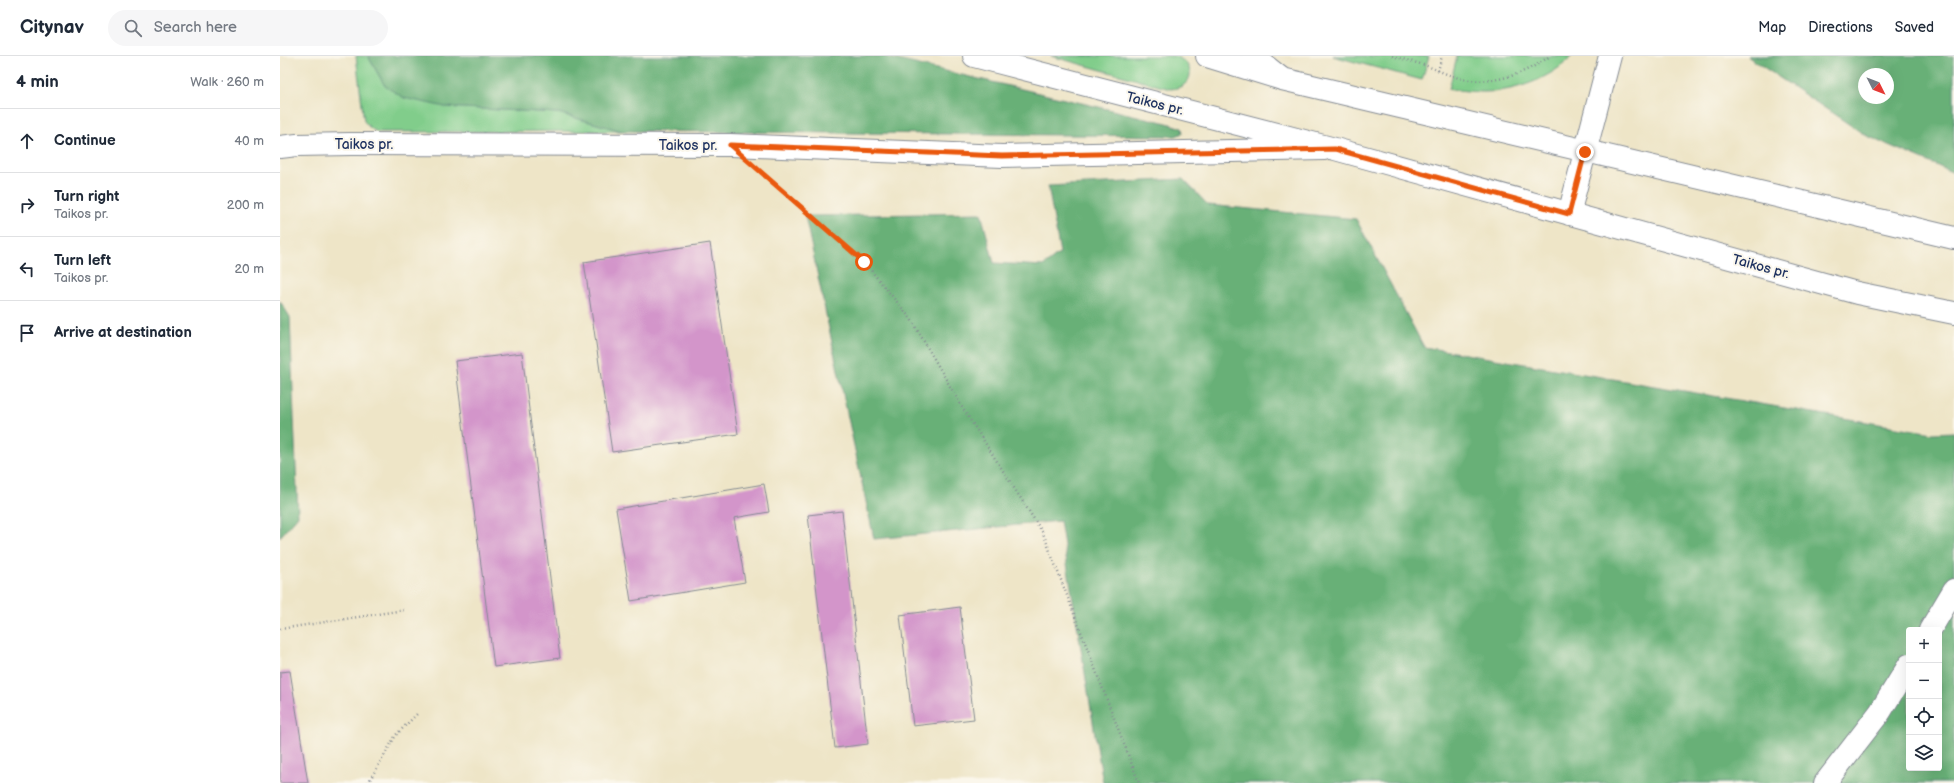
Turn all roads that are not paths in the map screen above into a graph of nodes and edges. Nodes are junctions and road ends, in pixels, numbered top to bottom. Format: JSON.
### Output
{"nodes":[{"id":1,"x":974,"y":56,"type":"edge"},
{"id":2,"x":1208,"y":56,"type":"edge"},
{"id":3,"x":1254,"y":56,"type":"edge"},
{"id":4,"x":1610,"y":56,"type":"edge"},
{"id":5,"x":1282,"y":79,"type":"junction"},
{"id":6,"x":280,"y":147,"type":"edge"},
{"id":7,"x":1335,"y":149,"type":"junction"},
{"id":8,"x":1585,"y":152,"type":"junction"},
{"id":9,"x":1569,"y":214,"type":"junction"},
{"id":10,"x":1954,"y":238,"type":"edge"},
{"id":11,"x":1954,"y":313,"type":"edge"},
{"id":12,"x":1954,"y":590,"type":"edge"},
{"id":13,"x":1932,"y":627,"type":"edge"},
{"id":14,"x":1906,"y":669,"type":"edge"},
{"id":15,"x":1825,"y":783,"type":"edge"}],
"edges":[{"from":1,"to":7,"type":"main road","name":"Taikos pr."},
{"from":2,"to":5,"type":"main road"},
{"from":3,"to":5,"type":"main road"},
{"from":4,"to":8,"type":"main road"},
{"from":5,"to":8,"type":"main road"},
{"from":6,"to":7,"type":"main road","name":"Taikos pr."},
{"from":7,"to":9,"type":"main road","name":"Taikos pr."},
{"from":8,"to":9,"type":"main road"},
{"from":8,"to":10,"type":"main road"},
{"from":9,"to":11,"type":"main road","name":"Taikos pr."},
{"from":12,"to":13,"type":"main road"},
{"from":14,"to":15,"type":"main road"}]}
